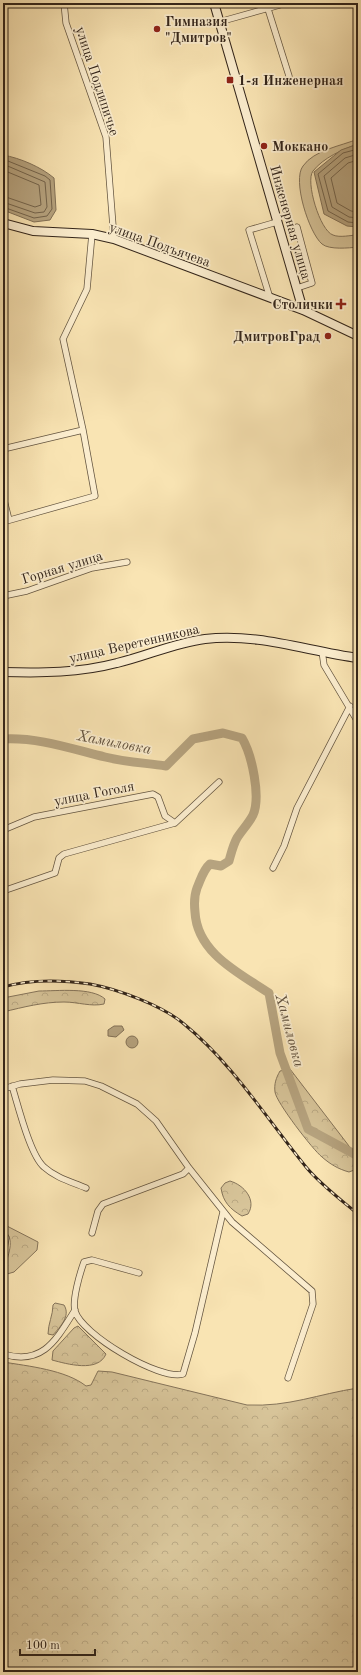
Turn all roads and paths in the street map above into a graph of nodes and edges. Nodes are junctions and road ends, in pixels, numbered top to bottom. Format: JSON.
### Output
{"nodes":[{"id":1,"x":64,"y":3,"type":"edge"},
{"id":2,"x":214,"y":3,"type":"edge"},
{"id":3,"x":287,"y":3,"type":"edge"},
{"id":4,"x":268,"y":9,"type":"junction"},
{"id":5,"x":219,"y":22,"type":"junction"},
{"id":6,"x":289,"y":76,"type":"dead end"},
{"id":7,"x":277,"y":222,"type":"junction"},
{"id":8,"x":3,"y":223,"type":"edge"},
{"id":9,"x":297,"y":227,"type":"dead end"},
{"id":10,"x":92,"y":234,"type":"junction"},
{"id":11,"x":114,"y":239,"type":"junction"},
{"id":12,"x":297,"y":288,"type":"junction"},
{"id":13,"x":270,"y":298,"type":"junction"},
{"id":14,"x":303,"y":310,"type":"junction"},
{"id":15,"x":358,"y":336,"type":"edge"},
{"id":16,"x":83,"y":430,"type":"junction"},
{"id":17,"x":3,"y":449,"type":"edge"},
{"id":18,"x":3,"y":496,"type":"edge"},
{"id":19,"x":10,"y":520,"type":"junction"},
{"id":20,"x":3,"y":522,"type":"edge"},
{"id":21,"x":127,"y":562,"type":"dead end"},
{"id":22,"x":3,"y":596,"type":"edge"},
{"id":23,"x":322,"y":650,"type":"junction"},
{"id":24,"x":341,"y":654,"type":"junction"},
{"id":25,"x":358,"y":654,"type":"edge"},
{"id":26,"x":358,"y":658,"type":"edge"},
{"id":27,"x":3,"y":672,"type":"edge"},
{"id":28,"x":350,"y":706,"type":"junction"},
{"id":29,"x":358,"y":722,"type":"edge"},
{"id":30,"x":219,"y":782,"type":"dead end"},
{"id":31,"x":175,"y":823,"type":"junction"},
{"id":32,"x":3,"y":830,"type":"edge"},
{"id":33,"x":273,"y":868,"type":"dead end"},
{"id":34,"x":3,"y":891,"type":"edge"},
{"id":35,"x":12,"y":1086,"type":"junction"},
{"id":36,"x":3,"y":1089,"type":"edge"},
{"id":37,"x":189,"y":1168,"type":"junction"},
{"id":38,"x":86,"y":1188,"type":"dead end"},
{"id":39,"x":223,"y":1212,"type":"junction"},
{"id":40,"x":92,"y":1233,"type":"dead end"},
{"id":41,"x":6,"y":1238,"type":"dead end"},
{"id":42,"x":3,"y":1256,"type":"edge"},
{"id":43,"x":139,"y":1273,"type":"dead end"},
{"id":44,"x":75,"y":1310,"type":"junction"},
{"id":45,"x":3,"y":1354,"type":"edge"},
{"id":46,"x":288,"y":1378,"type":"dead end"}],
"edges":[{"from":1,"to":11,"type":"street","name":"улица Подлипичье"},
{"from":2,"to":5,"type":"main road","name":"Инженерная улица"},
{"from":3,"to":4,"type":"street"},
{"from":4,"to":5,"type":"street"},
{"from":4,"to":6,"type":"street"},
{"from":5,"to":7,"type":"main road","name":"Инженерная улица"},
{"from":7,"to":12,"type":"main road","name":"Инженерная улица"},
{"from":7,"to":13,"type":"street"},
{"from":8,"to":10,"type":"main road","name":"улица Подъячева"},
{"from":9,"to":12,"type":"street"},
{"from":10,"to":11,"type":"main road","name":"улица Подъячева"},
{"from":10,"to":16,"type":"street"},
{"from":11,"to":13,"type":"main road","name":"улица Подъячева"},
{"from":12,"to":14,"type":"main road","name":"Инженерная улица"},
{"from":13,"to":14,"type":"main road","name":"улица Подъячева"},
{"from":14,"to":15,"type":"main road","name":"улица Подъячева"},
{"from":16,"to":17,"type":"street"},
{"from":16,"to":19,"type":"street"},
{"from":18,"to":19,"type":"street"},
{"from":19,"to":20,"type":"street"},
{"from":21,"to":22,"type":"street","name":"Горная улица"},
{"from":23,"to":24,"type":"main road","name":"улица Веретенникова"},
{"from":23,"to":27,"type":"main road","name":"улица Веретенникова"},
{"from":23,"to":28,"type":"street"},
{"from":24,"to":25,"type":"main road"},
{"from":24,"to":26,"type":"main road"},
{"from":28,"to":29,"type":"street"},
{"from":28,"to":33,"type":"street"},
{"from":30,"to":31,"type":"street"},
{"from":31,"to":32,"type":"street","name":"улица Гоголя"},
{"from":31,"to":34,"type":"street"},
{"from":35,"to":36,"type":"street"},
{"from":35,"to":37,"type":"street"},
{"from":35,"to":38,"type":"street"},
{"from":37,"to":39,"type":"street"},
{"from":37,"to":40,"type":"street"},
{"from":39,"to":44,"type":"street"},
{"from":39,"to":46,"type":"street"},
{"from":41,"to":42,"type":"street"},
{"from":43,"to":44,"type":"street"},
{"from":44,"to":45,"type":"street"}]}
